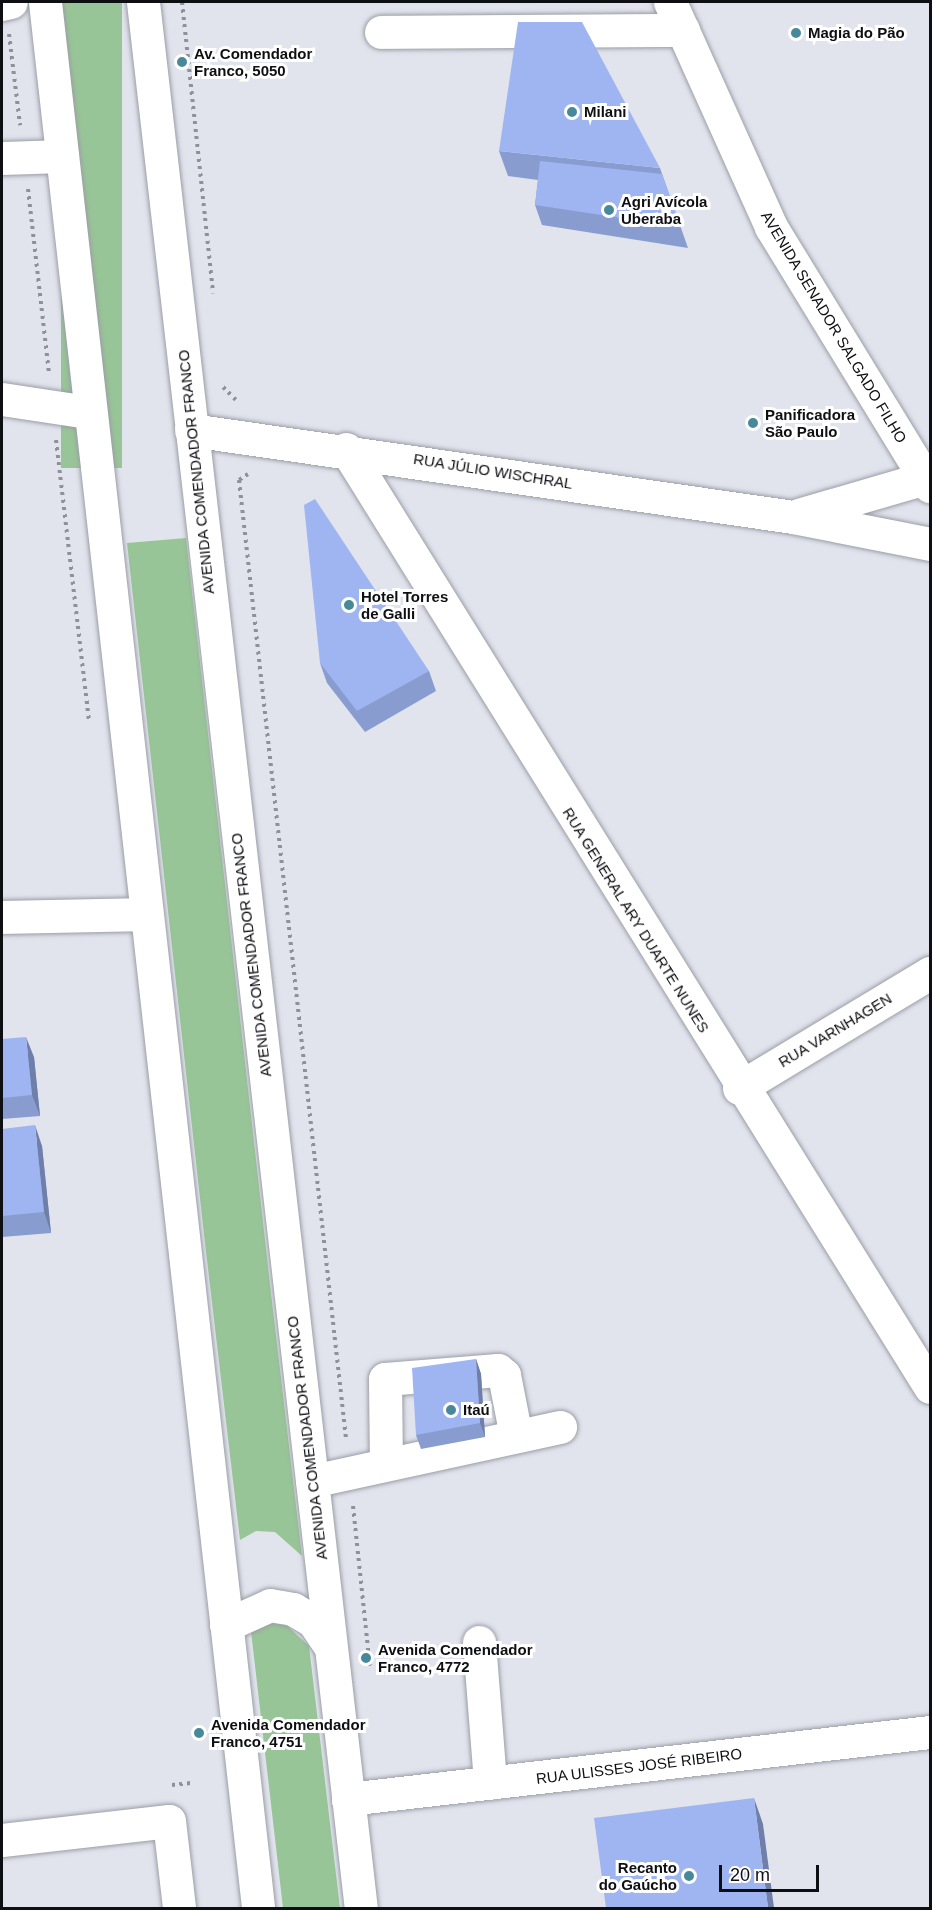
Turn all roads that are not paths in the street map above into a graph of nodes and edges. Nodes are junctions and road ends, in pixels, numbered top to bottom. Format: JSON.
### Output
{"nodes":[{"id":1,"x":11,"y":2,"type":"edge"},
{"id":2,"x":45,"y":2,"type":"edge"},
{"id":3,"x":143,"y":2,"type":"edge"},
{"id":4,"x":2,"y":4,"type":"edge"},
{"id":5,"x":676,"y":16,"type":"edge"},
{"id":6,"x":381,"y":32,"type":"dead end"},
{"id":7,"x":62,"y":156,"type":"junction"},
{"id":8,"x":2,"y":158,"type":"edge"},
{"id":9,"x":2,"y":399,"type":"edge"},
{"id":10,"x":88,"y":412,"type":"junction"},
{"id":11,"x":191,"y":430,"type":"junction"},
{"id":12,"x":346,"y":449,"type":"junction"},
{"id":13,"x":928,"y":482,"type":"edge"},
{"id":14,"x":794,"y":517,"type":"junction"},
{"id":15,"x":930,"y":544,"type":"edge"},
{"id":16,"x":145,"y":914,"type":"junction"},
{"id":17,"x":2,"y":917,"type":"edge"},
{"id":18,"x":930,"y":973,"type":"edge"},
{"id":19,"x":739,"y":1088,"type":"junction"},
{"id":20,"x":930,"y":1388,"type":"edge"},
{"id":21,"x":560,"y":1426,"type":"dead end"},
{"id":22,"x":516,"y":1436,"type":"junction"},
{"id":23,"x":386,"y":1464,"type":"junction"},
{"id":24,"x":312,"y":1481,"type":"junction"},
{"id":25,"x":226,"y":1625,"type":"junction"},
{"id":26,"x":479,"y":1642,"type":"dead end"},
{"id":27,"x":330,"y":1646,"type":"junction"},
{"id":28,"x":930,"y":1732,"type":"edge"},
{"id":29,"x":490,"y":1783,"type":"junction"},
{"id":30,"x":348,"y":1799,"type":"junction"},
{"id":31,"x":2,"y":1840,"type":"edge"},
{"id":32,"x":179,"y":1908,"type":"edge"},
{"id":33,"x":258,"y":1908,"type":"edge"},
{"id":34,"x":361,"y":1908,"type":"edge"}],
"edges":[{"from":1,"to":4,"type":"main road"},
{"from":2,"to":7,"type":"main road"},
{"from":3,"to":11,"type":"main road","name":"AVENIDA COMENDADOR FRANCO"},
{"from":5,"to":6,"type":"main road"},
{"from":5,"to":13,"type":"main road","name":"AVENIDA SENADOR SALGADO FILHO"},
{"from":7,"to":8,"type":"main road"},
{"from":7,"to":10,"type":"main road"},
{"from":9,"to":10,"type":"main road"},
{"from":10,"to":16,"type":"main road"},
{"from":11,"to":12,"type":"main road","name":"RUA JÚLIO WISCHRAL"},
{"from":11,"to":24,"type":"main road","name":"AVENIDA COMENDADOR FRANCO"},
{"from":12,"to":14,"type":"main road","name":"RUA JÚLIO WISCHRAL"},
{"from":12,"to":19,"type":"main road","name":"RUA GENERAL ARY DUARTE NUNES"},
{"from":13,"to":14,"type":"main road","name":"RUA JÚLIO WISCHRAL"},
{"from":14,"to":15,"type":"main road","name":"RUA JÚLIO WISCHRAL"},
{"from":16,"to":17,"type":"main road"},
{"from":16,"to":25,"type":"main road"},
{"from":18,"to":19,"type":"main road","name":"RUA VARNHAGEN"},
{"from":19,"to":20,"type":"main road","name":"RUA GENERAL ARY DUARTE NUNES"},
{"from":21,"to":22,"type":"main road"},
{"from":22,"to":23,"type":"main road"},
{"from":22,"to":23,"type":"main road"},
{"from":23,"to":24,"type":"main road"},
{"from":24,"to":27,"type":"main road","name":"AVENIDA COMENDADOR FRANCO"},
{"from":25,"to":27,"type":"main road"},
{"from":25,"to":33,"type":"main road"},
{"from":26,"to":29,"type":"main road"},
{"from":27,"to":30,"type":"main road","name":"AVENIDA COMENDADOR FRANCO"},
{"from":28,"to":29,"type":"main road","name":"RUA ULISSES JOSÉ RIBEIRO"},
{"from":29,"to":30,"type":"main road","name":"RUA ULISSES JOSÉ RIBEIRO"},
{"from":30,"to":34,"type":"main road","name":"AVENIDA COMENDADOR FRANCO"},
{"from":31,"to":32,"type":"main road"}]}
